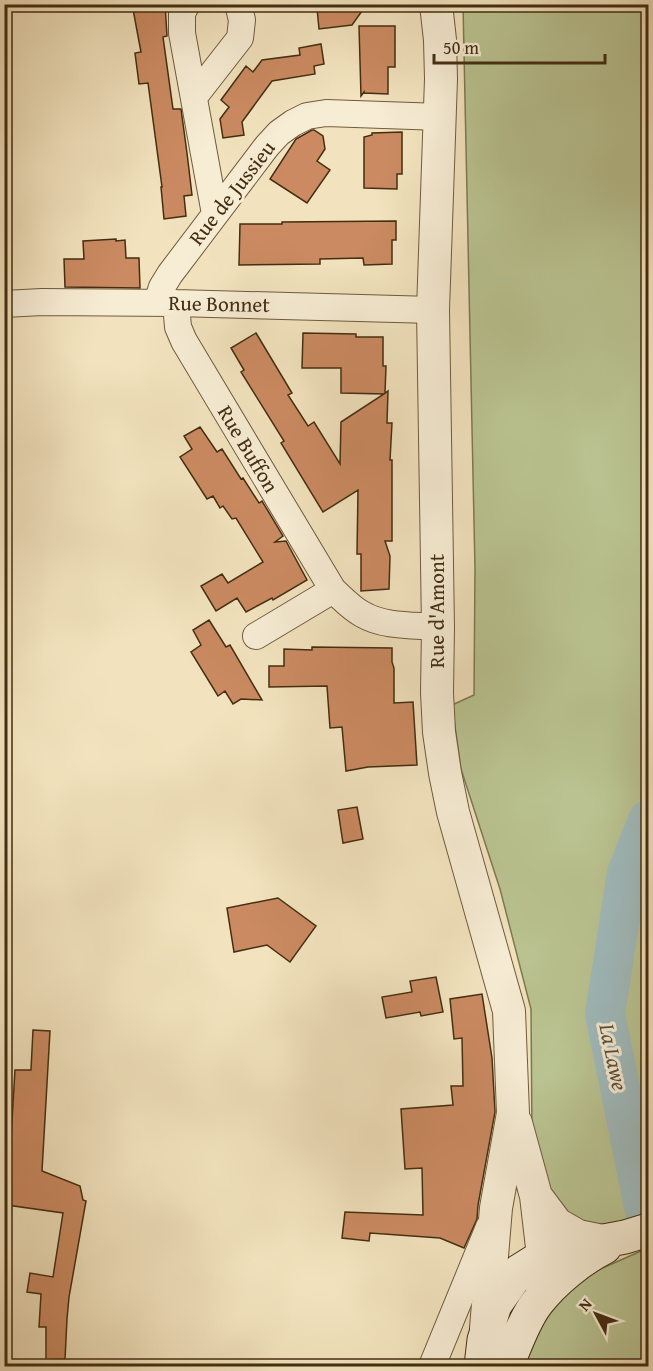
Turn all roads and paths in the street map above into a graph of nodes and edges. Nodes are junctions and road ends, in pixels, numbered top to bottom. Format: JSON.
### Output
{"nodes":[{"id":1,"x":187,"y":4,"type":"edge"},
{"id":2,"x":238,"y":4,"type":"edge"},
{"id":3,"x":436,"y":4,"type":"edge"},
{"id":4,"x":194,"y":97,"type":"junction"},
{"id":5,"x":441,"y":117,"type":"junction"},
{"id":6,"x":215,"y":214,"type":"junction"},
{"id":7,"x":166,"y":303,"type":"junction"},
{"id":8,"x":4,"y":304,"type":"edge"},
{"id":9,"x":433,"y":310,"type":"junction"},
{"id":10,"x":333,"y":590,"type":"junction"},
{"id":11,"x":438,"y":627,"type":"junction"},
{"id":12,"x":256,"y":636,"type":"dead end"},
{"id":13,"x":513,"y":1113,"type":"junction"},
{"id":14,"x":536,"y":1196,"type":"junction"},
{"id":15,"x":496,"y":1208,"type":"junction"},
{"id":16,"x":625,"y":1236,"type":"edge"},
{"id":17,"x":544,"y":1266,"type":"junction"},
{"id":18,"x":487,"y":1358,"type":"edge"},
{"id":19,"x":432,"y":1366,"type":"edge"},
{"id":20,"x":507,"y":1366,"type":"edge"}],
"edges":[{"from":1,"to":4,"type":"street"},
{"from":2,"to":4,"type":"street"},
{"from":3,"to":5,"type":"street","name":"Rue d'Amont"},
{"from":4,"to":6,"type":"street"},
{"from":5,"to":6,"type":"street","name":"Rue de Jussieu"},
{"from":5,"to":9,"type":"street","name":"Rue d'Amont"},
{"from":6,"to":7,"type":"street","name":"Rue de Jussieu"},
{"from":7,"to":8,"type":"street","name":"Rue Bonnet"},
{"from":7,"to":9,"type":"street","name":"Rue Bonnet"},
{"from":7,"to":10,"type":"street","name":"Rue Buffon"},
{"from":9,"to":11,"type":"street","name":"Rue d'Amont"},
{"from":10,"to":11,"type":"street","name":"Rue Buffon"},
{"from":10,"to":12,"type":"street"},
{"from":11,"to":13,"type":"street","name":"Rue d'Amont"},
{"from":13,"to":14,"type":"street"},
{"from":13,"to":15,"type":"street","name":"Rue d'Amont"},
{"from":14,"to":16,"type":"street"},
{"from":14,"to":17,"type":"street"},
{"from":15,"to":17,"type":"street"},
{"from":15,"to":18,"type":"street","name":"Rue d'Amont"},
{"from":15,"to":19,"type":"street"},
{"from":16,"to":17,"type":"main road"},
{"from":17,"to":18,"type":"main road"},
{"from":17,"to":20,"type":"main road"}]}
